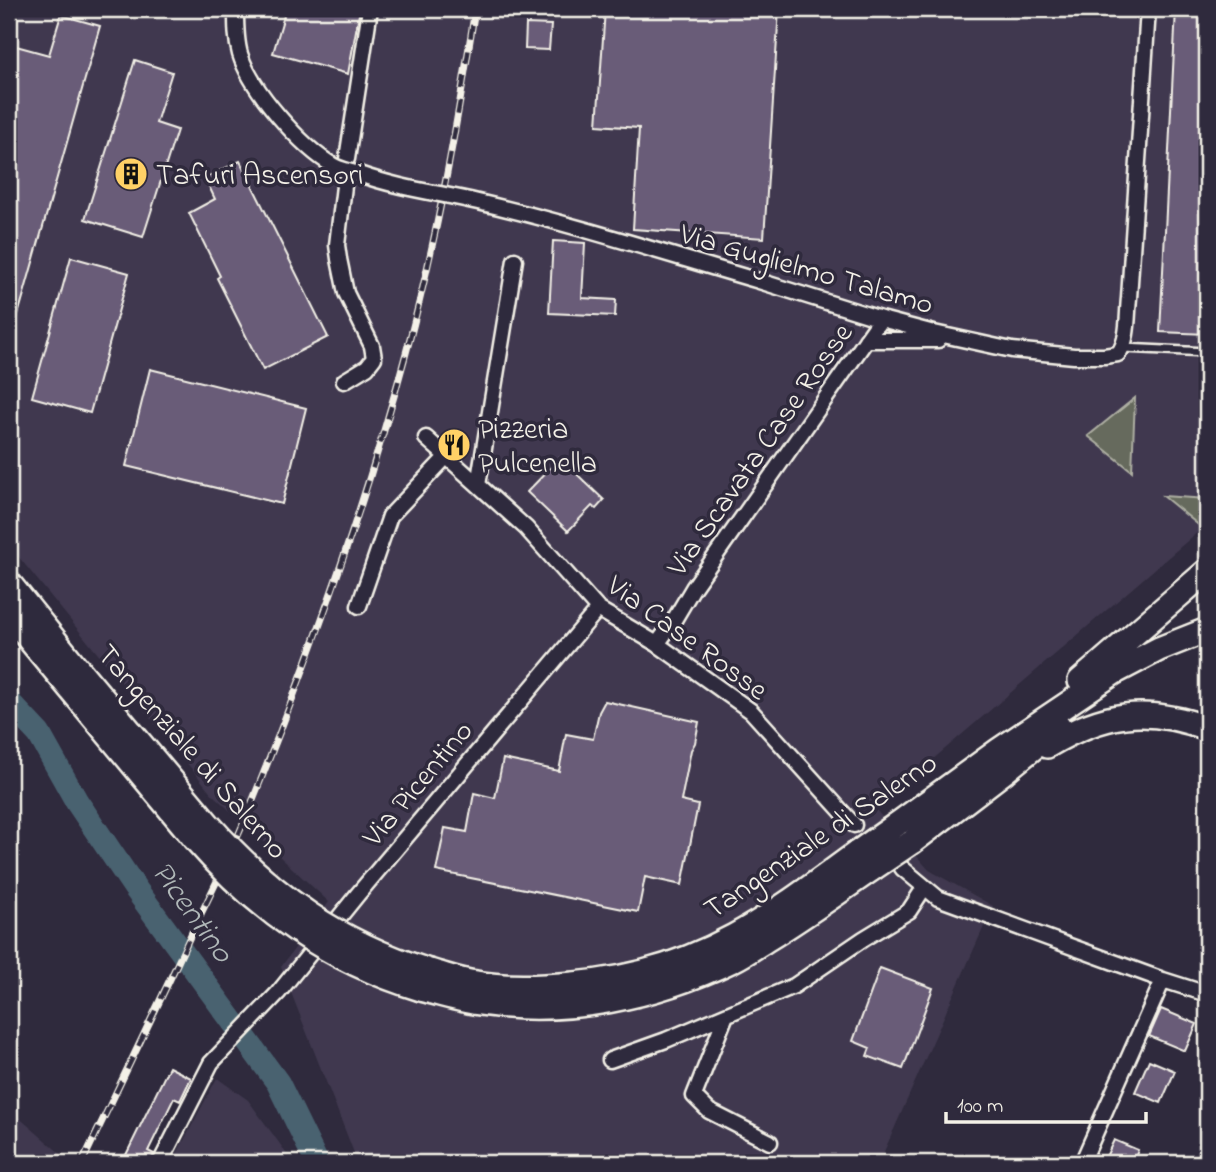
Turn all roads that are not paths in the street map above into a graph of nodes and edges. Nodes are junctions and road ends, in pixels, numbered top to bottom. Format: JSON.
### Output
{"nodes":[{"id":1,"x":370,"y":9,"type":"edge"},
{"id":2,"x":236,"y":10,"type":"edge"},
{"id":3,"x":1148,"y":11,"type":"edge"},
{"id":4,"x":348,"y":159,"type":"dead end"},
{"id":5,"x":344,"y":186,"type":"dead end"},
{"id":6,"x":515,"y":260,"type":"dead end"},
{"id":7,"x":881,"y":319,"type":"junction"},
{"id":8,"x":866,"y":340,"type":"junction"},
{"id":9,"x":962,"y":340,"type":"junction"},
{"id":10,"x":1123,"y":348,"type":"junction"},
{"id":11,"x":1207,"y":352,"type":"edge"},
{"id":12,"x":344,"y":381,"type":"dead end"},
{"id":13,"x":426,"y":438,"type":"dead end"},
{"id":14,"x":447,"y":456,"type":"junction"},
{"id":15,"x":478,"y":485,"type":"junction"},
{"id":16,"x":1207,"y":571,"type":"edge"},
{"id":17,"x":9,"y":583,"type":"edge"},
{"id":18,"x":359,"y":606,"type":"dead end"},
{"id":19,"x":598,"y":609,"type":"junction"},
{"id":20,"x":9,"y":615,"type":"edge"},
{"id":21,"x":1207,"y":630,"type":"edge"},
{"id":22,"x":657,"y":644,"type":"junction"},
{"id":23,"x":1207,"y":644,"type":"edge"},
{"id":24,"x":1207,"y":728,"type":"edge"},
{"id":25,"x":1002,"y":761,"type":"junction"},
{"id":26,"x":854,"y":825,"type":"dead end"},
{"id":27,"x":202,"y":831,"type":"junction"},
{"id":28,"x":865,"y":860,"type":"junction"},
{"id":29,"x":902,"y":868,"type":"dead end"},
{"id":30,"x":924,"y":888,"type":"junction"},
{"id":31,"x":1163,"y":980,"type":"junction"},
{"id":32,"x":1207,"y":994,"type":"edge"},
{"id":33,"x":726,"y":1015,"type":"junction"},
{"id":34,"x":610,"y":1060,"type":"dead end"},
{"id":35,"x":770,"y":1142,"type":"dead end"},
{"id":36,"x":160,"y":1163,"type":"edge"},
{"id":37,"x":1082,"y":1163,"type":"edge"}],
"edges":[{"from":1,"to":4,"type":"street"},
{"from":2,"to":7,"type":"street","name":"Via Guglielmo Talamo","bridge":true},
{"from":3,"to":10,"type":"street"},
{"from":5,"to":12,"type":"street"},
{"from":6,"to":15,"type":"street"},
{"from":7,"to":8,"type":"street","name":"Via Scavata Case Rosse"},
{"from":7,"to":9,"type":"street","name":"Via Guglielmo Talamo"},
{"from":8,"to":9,"type":"street"},
{"from":8,"to":22,"type":"street","name":"Via Scavata Case Rosse"},
{"from":9,"to":10,"type":"street","name":"Via Guglielmo Talamo"},
{"from":10,"to":11,"type":"lane"},
{"from":13,"to":14,"type":"street","name":"Via Case Rosse"},
{"from":14,"to":15,"type":"street","name":"Via Case Rosse"},
{"from":14,"to":18,"type":"street"},
{"from":15,"to":19,"type":"street","name":"Via Case Rosse"},
{"from":16,"to":25,"type":"highway"},
{"from":17,"to":27,"type":"highway","name":"Tangenziale di Salerno"},
{"from":19,"to":22,"type":"street","name":"Via Case Rosse"},
{"from":19,"to":36,"type":"street","name":"Via Picentino"},
{"from":20,"to":27,"type":"highway","name":"Tangenziale di Salerno"},
{"from":21,"to":25,"type":"highway","name":"Tangenziale di Salerno"},
{"from":22,"to":26,"type":"street","name":"Via Case Rosse"},
{"from":23,"to":25,"type":"highway","name":"Tangenziale di Salerno"},
{"from":24,"to":25,"type":"highway"},
{"from":25,"to":28,"type":"highway","name":"Tangenziale di Salerno","bridge":true},
{"from":25,"to":28,"type":"highway","name":"Tangenziale di Salerno","bridge":true},
{"from":27,"to":28,"type":"highway","name":"Tangenziale di Salerno","bridge":true},
{"from":29,"to":30,"type":"street"},
{"from":30,"to":31,"type":"street"},
{"from":30,"to":33,"type":"street"},
{"from":31,"to":32,"type":"street"},
{"from":31,"to":37,"type":"street"},
{"from":33,"to":34,"type":"street"},
{"from":33,"to":35,"type":"street"}]}
